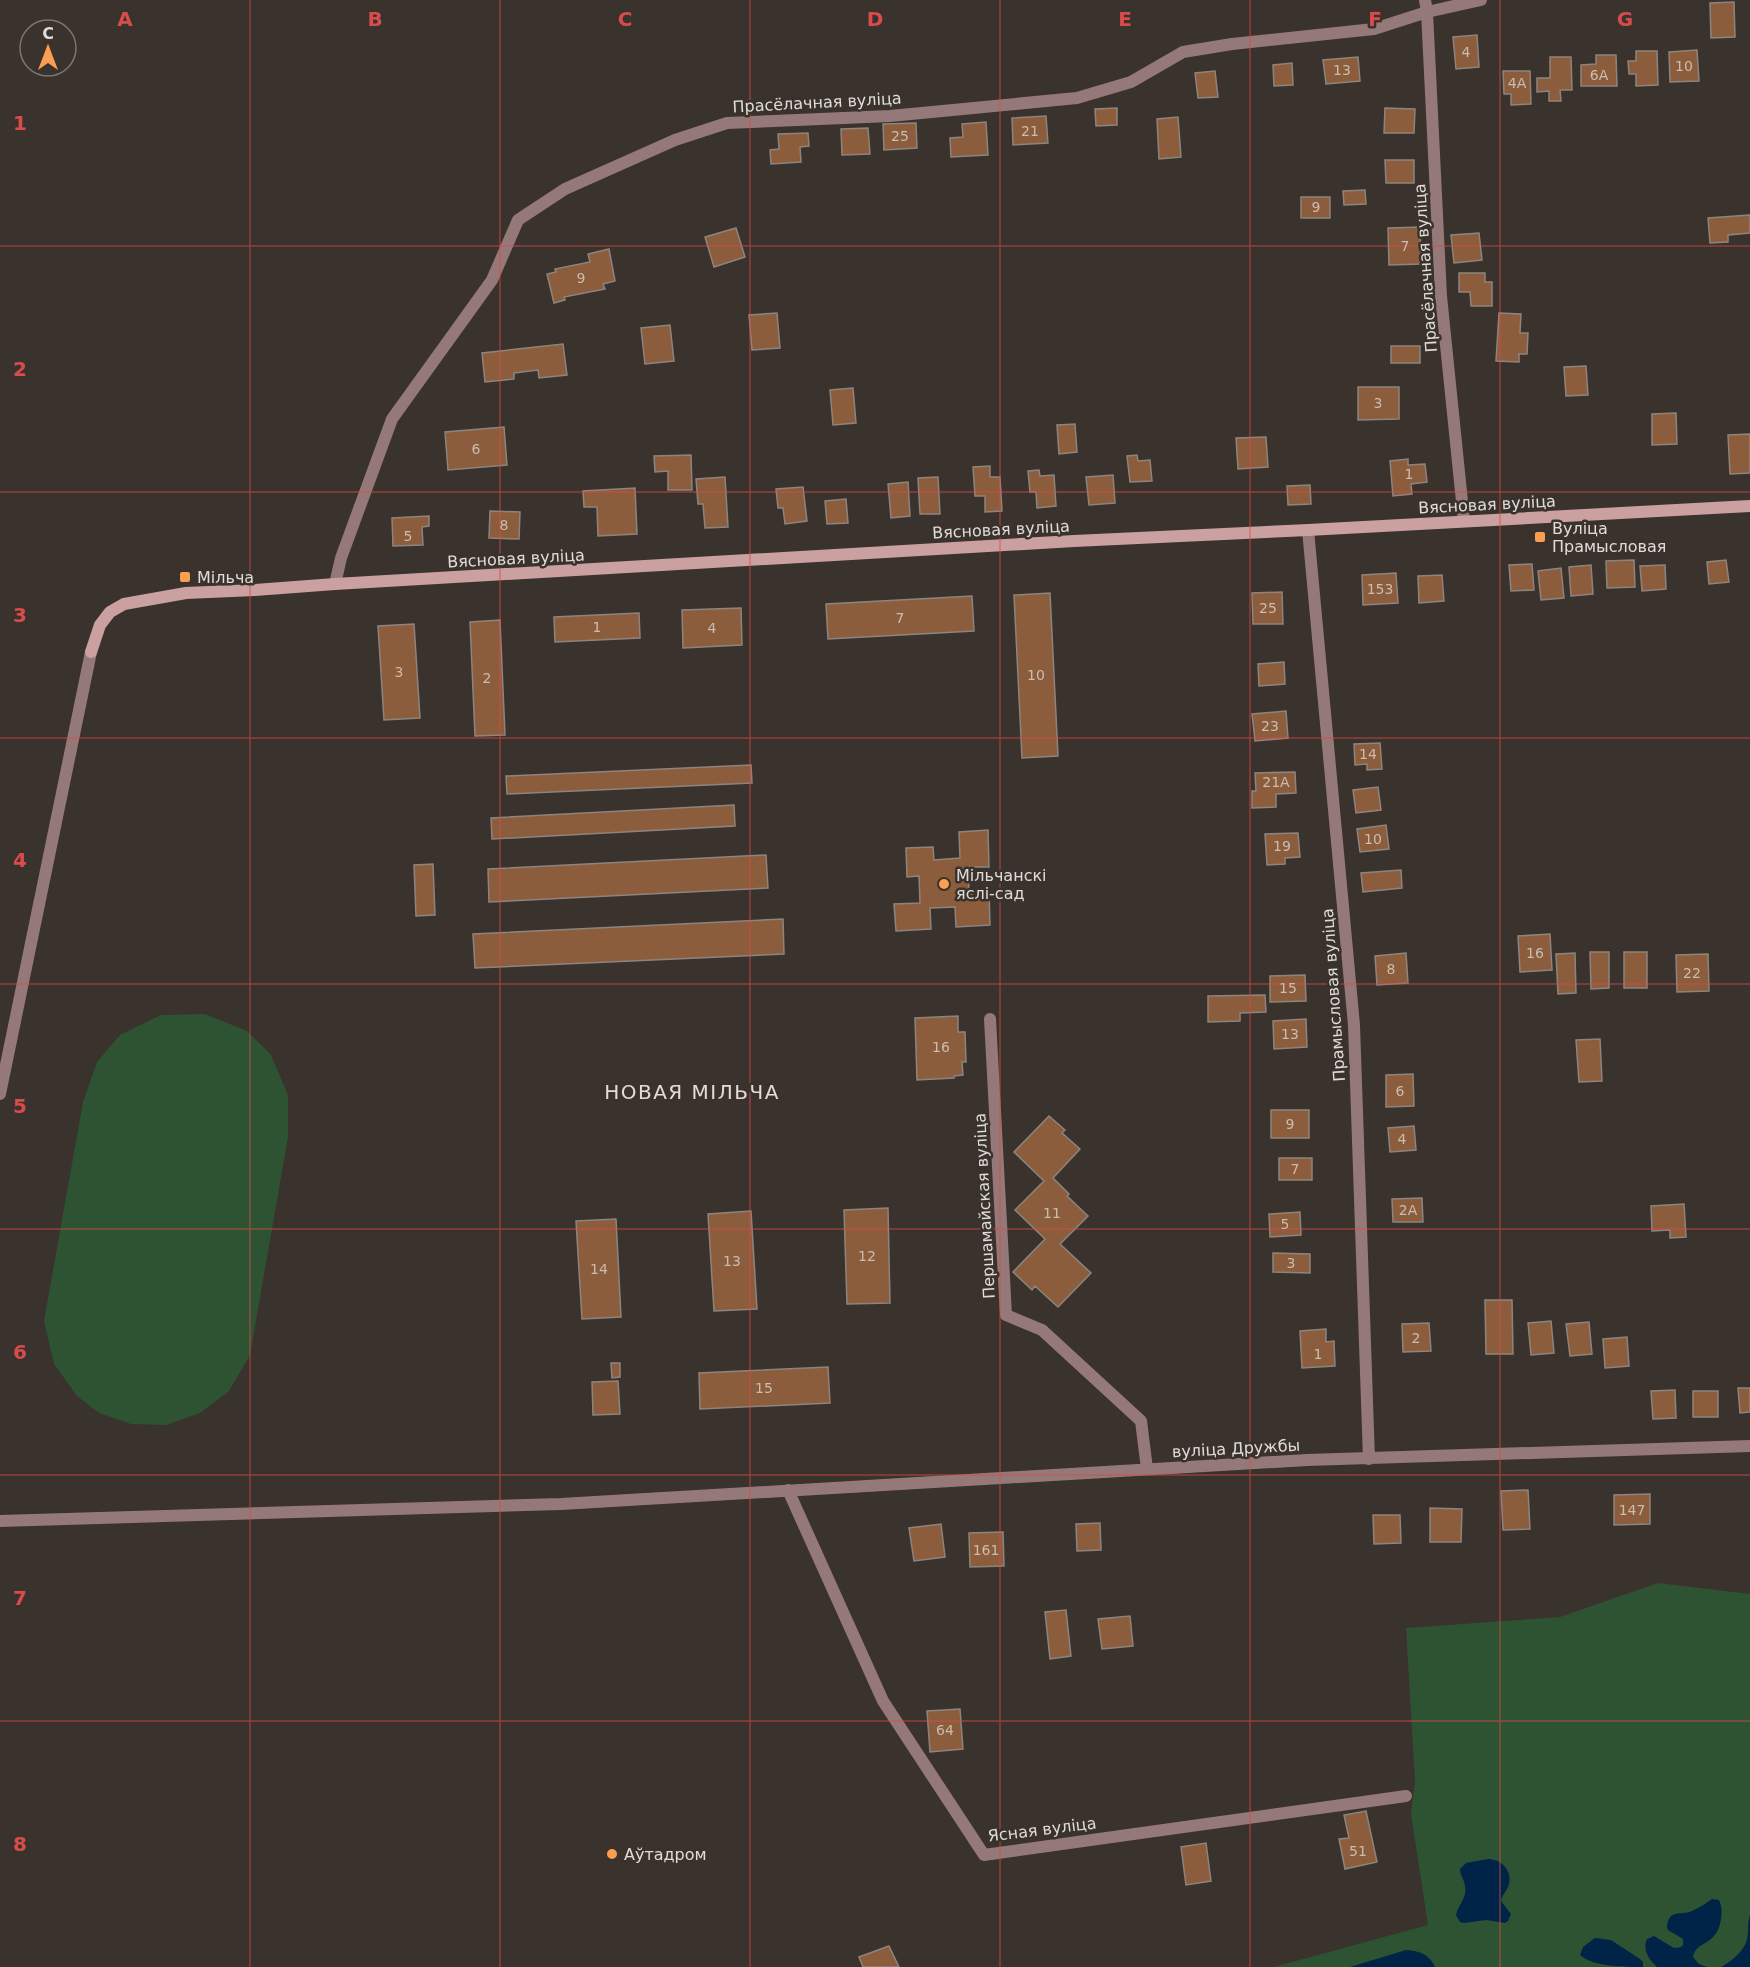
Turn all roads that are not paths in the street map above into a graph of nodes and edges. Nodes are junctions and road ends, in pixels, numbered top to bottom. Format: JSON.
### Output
{"nodes":[{"id":1,"x":1481,"y":0,"type":"edge"},
{"id":2,"x":1426,"y":6,"type":"edge"},
{"id":3,"x":1750,"y":506,"type":"edge"},
{"id":4,"x":1464,"y":521,"type":"junction"},
{"id":5,"x":1308,"y":530,"type":"junction"},
{"id":6,"x":335,"y":584,"type":"junction"},
{"id":7,"x":990,"y":1019,"type":"dead end"},
{"id":8,"x":0,"y":1094,"type":"edge"},
{"id":9,"x":1750,"y":1446,"type":"edge"},
{"id":10,"x":1369,"y":1459,"type":"junction"},
{"id":11,"x":1147,"y":1469,"type":"junction"},
{"id":12,"x":788,"y":1490,"type":"junction"},
{"id":13,"x":0,"y":1521,"type":"edge"},
{"id":14,"x":1406,"y":1796,"type":"dead end"}],
"edges":[{"from":1,"to":2,"type":"street","name":"Прасёлачная вуліца"},
{"from":2,"to":4,"type":"street","name":"Прасёлачная вуліца"},
{"from":2,"to":6,"type":"street","name":"Прасёлачная вуліца"},
{"from":3,"to":4,"type":"street","name":"Вясновая вуліца"},
{"from":4,"to":5,"type":"street","name":"Вясновая вуліца"},
{"from":5,"to":6,"type":"street","name":"Вясновая вуліца"},
{"from":5,"to":10,"type":"street","name":"Прамысловая вуліца"},
{"from":6,"to":8,"type":"street","name":"Вясновая вуліца"},
{"from":7,"to":11,"type":"street","name":"Першамайская вуліца"},
{"from":9,"to":10,"type":"street","name":"вуліца Дружбы"},
{"from":10,"to":11,"type":"street","name":"вуліца Дружбы"},
{"from":11,"to":12,"type":"street","name":"вуліца Дружбы"},
{"from":12,"to":13,"type":"street","name":"вуліца Дружбы"},
{"from":12,"to":14,"type":"street","name":"Ясная вуліца"}]}
